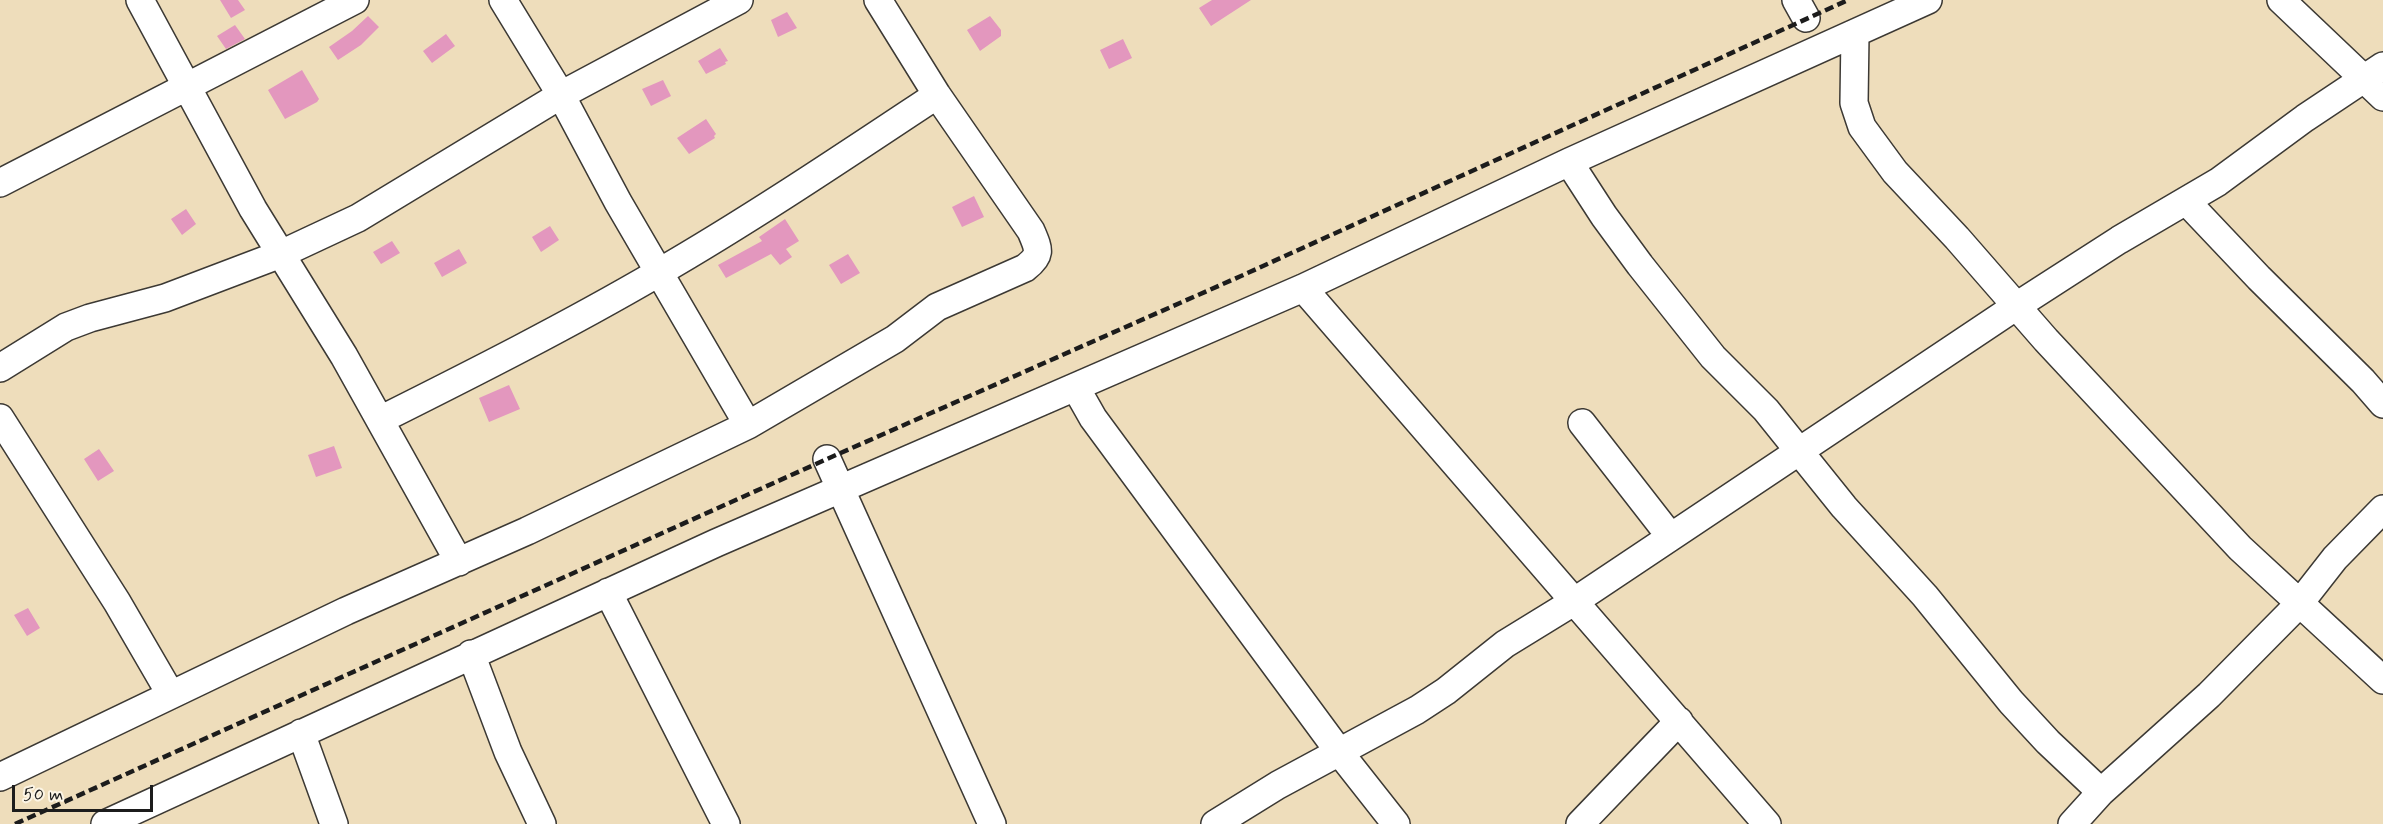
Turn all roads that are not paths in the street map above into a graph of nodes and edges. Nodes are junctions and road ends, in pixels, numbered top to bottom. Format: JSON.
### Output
{"nodes":[{"id":1,"x":140,"y":0,"type":"edge"},
{"id":2,"x":354,"y":0,"type":"edge"},
{"id":3,"x":503,"y":0,"type":"edge"},
{"id":4,"x":739,"y":0,"type":"edge"},
{"id":5,"x":878,"y":0,"type":"edge"},
{"id":6,"x":1928,"y":0,"type":"edge"},
{"id":7,"x":2281,"y":0,"type":"edge"},
{"id":8,"x":1855,"y":34,"type":"junction"},
{"id":9,"x":2377,"y":81,"type":"edge"},
{"id":10,"x":186,"y":87,"type":"junction"},
{"id":11,"x":937,"y":94,"type":"junction"},
{"id":12,"x":561,"y":95,"type":"junction"},
{"id":13,"x":1569,"y":162,"type":"junction"},
{"id":14,"x":0,"y":183,"type":"edge"},
{"id":15,"x":2186,"y":201,"type":"junction"},
{"id":16,"x":281,"y":254,"type":"junction"},
{"id":17,"x":660,"y":272,"type":"junction"},
{"id":18,"x":1303,"y":288,"type":"junction"},
{"id":19,"x":2015,"y":307,"type":"junction"},
{"id":20,"x":0,"y":368,"type":"edge"},
{"id":21,"x":1076,"y":388,"type":"junction"},
{"id":22,"x":2383,"y":404,"type":"edge"},
{"id":23,"x":0,"y":418,"type":"edge"},
{"id":24,"x":380,"y":420,"type":"junction"},
{"id":25,"x":1582,"y":423,"type":"dead end"},
{"id":26,"x":748,"y":424,"type":"junction"},
{"id":27,"x":1799,"y":450,"type":"junction"},
{"id":28,"x":826,"y":459,"type":"dead end"},
{"id":29,"x":841,"y":488,"type":"junction"},
{"id":30,"x":2383,"y":509,"type":"edge"},
{"id":31,"x":1670,"y":536,"type":"junction"},
{"id":32,"x":459,"y":562,"type":"junction"},
{"id":33,"x":608,"y":592,"type":"junction"},
{"id":34,"x":1575,"y":601,"type":"junction"},
{"id":35,"x":2299,"y":604,"type":"junction"},
{"id":36,"x":471,"y":654,"type":"junction"},
{"id":37,"x":2383,"y":680,"type":"edge"},
{"id":38,"x":171,"y":695,"type":"junction"},
{"id":39,"x":1679,"y":721,"type":"junction"},
{"id":40,"x":302,"y":732,"type":"junction"},
{"id":41,"x":1340,"y":753,"type":"junction"},
{"id":42,"x":0,"y":777,"type":"edge"},
{"id":43,"x":2101,"y":792,"type":"junction"},
{"id":44,"x":115,"y":822,"type":"edge"},
{"id":45,"x":334,"y":824,"type":"edge"},
{"id":46,"x":542,"y":824,"type":"edge"},
{"id":47,"x":726,"y":824,"type":"edge"},
{"id":48,"x":992,"y":824,"type":"edge"},
{"id":49,"x":1215,"y":824,"type":"edge"},
{"id":50,"x":1396,"y":824,"type":"edge"},
{"id":51,"x":1580,"y":824,"type":"edge"},
{"id":52,"x":1767,"y":824,"type":"edge"},
{"id":53,"x":2072,"y":824,"type":"edge"}],
"edges":[{"from":1,"to":10,"type":"street"},
{"from":2,"to":10,"type":"street"},
{"from":3,"to":12,"type":"street"},
{"from":4,"to":12,"type":"street"},
{"from":5,"to":11,"type":"street"},
{"from":6,"to":8,"type":"street"},
{"from":7,"to":9,"type":"street"},
{"from":8,"to":13,"type":"street"},
{"from":8,"to":19,"type":"street"},
{"from":9,"to":15,"type":"street"},
{"from":10,"to":14,"type":"street"},
{"from":10,"to":16,"type":"street"},
{"from":11,"to":17,"type":"street"},
{"from":11,"to":26,"type":"street"},
{"from":12,"to":16,"type":"street"},
{"from":12,"to":17,"type":"street"},
{"from":13,"to":18,"type":"street"},
{"from":13,"to":27,"type":"street"},
{"from":15,"to":19,"type":"street"},
{"from":15,"to":22,"type":"street"},
{"from":16,"to":20,"type":"street"},
{"from":16,"to":24,"type":"street"},
{"from":17,"to":24,"type":"street"},
{"from":17,"to":26,"type":"street"},
{"from":18,"to":21,"type":"street"},
{"from":18,"to":34,"type":"street"},
{"from":19,"to":27,"type":"street"},
{"from":19,"to":35,"type":"street"},
{"from":21,"to":29,"type":"street"},
{"from":21,"to":41,"type":"street"},
{"from":23,"to":38,"type":"street"},
{"from":24,"to":32,"type":"street"},
{"from":25,"to":31,"type":"street"},
{"from":26,"to":32,"type":"street"},
{"from":27,"to":31,"type":"street"},
{"from":27,"to":43,"type":"street"},
{"from":28,"to":29,"type":"street"},
{"from":29,"to":33,"type":"street"},
{"from":29,"to":48,"type":"street"},
{"from":30,"to":35,"type":"street"},
{"from":31,"to":34,"type":"street"},
{"from":32,"to":38,"type":"street"},
{"from":33,"to":36,"type":"street"},
{"from":33,"to":47,"type":"street"},
{"from":34,"to":39,"type":"street"},
{"from":34,"to":41,"type":"street"},
{"from":35,"to":37,"type":"street"},
{"from":35,"to":43,"type":"street"},
{"from":36,"to":40,"type":"street"},
{"from":36,"to":46,"type":"street"},
{"from":38,"to":42,"type":"street"},
{"from":39,"to":51,"type":"street"},
{"from":39,"to":52,"type":"street"},
{"from":40,"to":44,"type":"street"},
{"from":40,"to":45,"type":"street"},
{"from":41,"to":49,"type":"street"},
{"from":41,"to":50,"type":"street"},
{"from":43,"to":53,"type":"street"}]}
